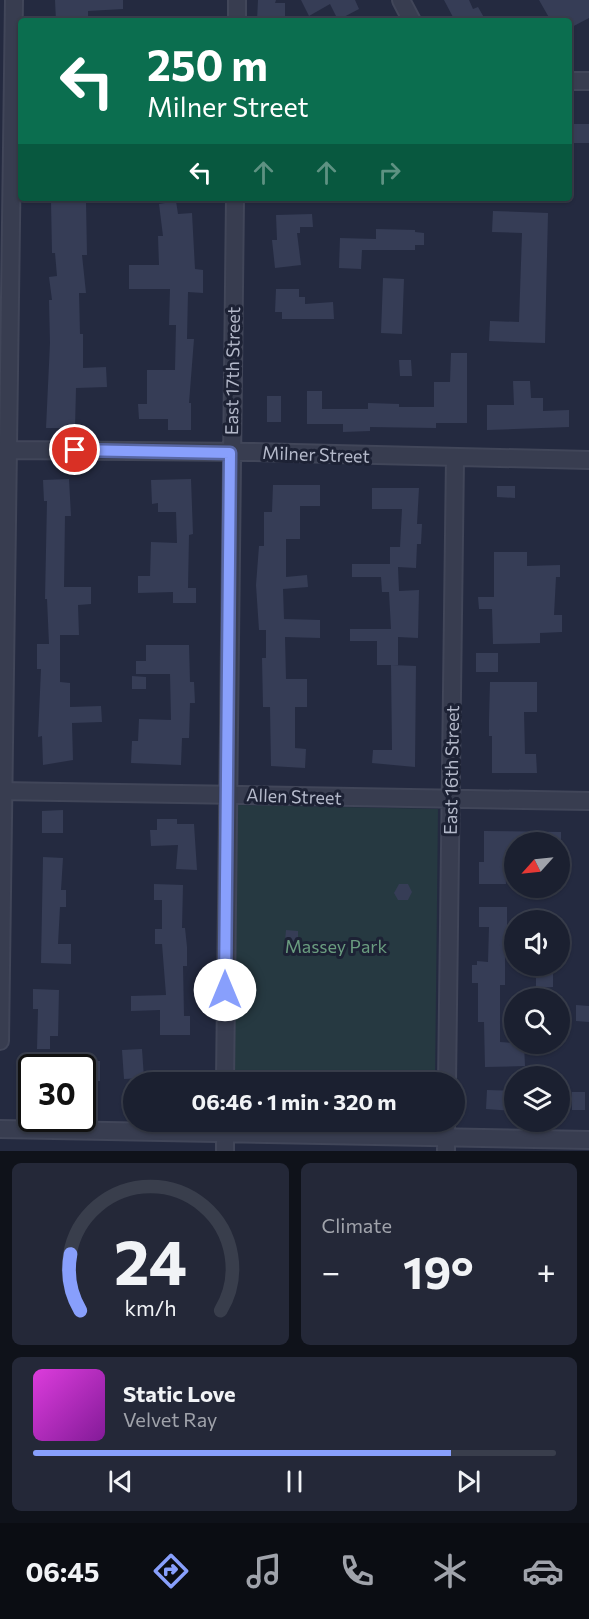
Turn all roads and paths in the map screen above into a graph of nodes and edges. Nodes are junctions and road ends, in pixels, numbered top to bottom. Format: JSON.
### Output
{"nodes":[{"id":1,"x":14,"y":0,"type":"edge"},
{"id":2,"x":237,"y":0,"type":"edge"},
{"id":3,"x":400,"y":0,"type":"edge"},
{"id":4,"x":237,"y":18,"type":"edge"},
{"id":5,"x":410,"y":18,"type":"edge"},
{"id":6,"x":572,"y":81,"type":"edge"},
{"id":7,"x":589,"y":81,"type":"edge"},
{"id":8,"x":235,"y":201,"type":"edge"},
{"id":9,"x":8,"y":450,"type":"junction"},
{"id":10,"x":230,"y":453,"type":"junction"},
{"id":11,"x":456,"y":458,"type":"junction"},
{"id":12,"x":589,"y":460,"type":"edge"},
{"id":13,"x":1,"y":791,"type":"edge"},
{"id":14,"x":227,"y":794,"type":"junction"},
{"id":15,"x":450,"y":798,"type":"junction"},
{"id":16,"x":589,"y":801,"type":"edge"},
{"id":17,"x":0,"y":1041,"type":"edge"},
{"id":18,"x":225,"y":1072,"type":"edge"},
{"id":19,"x":447,"y":1072,"type":"edge"},
{"id":20,"x":123,"y":1128,"type":"edge"},
{"id":21,"x":0,"y":1129,"type":"edge"},
{"id":22,"x":225,"y":1132,"type":"edge"},
{"id":23,"x":323,"y":1132,"type":"edge"},
{"id":24,"x":446,"y":1137,"type":"edge"},
{"id":25,"x":589,"y":1140,"type":"edge"},
{"id":26,"x":225,"y":1151,"type":"edge"}],
"edges":[{"from":1,"to":9,"type":"street"},
{"from":2,"to":4,"type":"street"},
{"from":3,"to":5,"type":"street"},
{"from":6,"to":7,"type":"street"},
{"from":8,"to":10,"type":"street","name":"East 17th Street"},
{"from":9,"to":10,"type":"street","name":"Milner Street"},
{"from":9,"to":13,"type":"street"},
{"from":10,"to":11,"type":"street","name":"Milner Street"},
{"from":10,"to":14,"type":"street","name":"East 17th Street"},
{"from":11,"to":12,"type":"street","name":"Milner Street"},
{"from":11,"to":15,"type":"street","name":"East 16th Street"},
{"from":13,"to":14,"type":"street","name":"Allen Street"},
{"from":13,"to":17,"type":"street"},
{"from":14,"to":15,"type":"street","name":"Allen Street"},
{"from":14,"to":18,"type":"street","name":"East 17th Street"},
{"from":15,"to":16,"type":"street","name":"Allen Street"},
{"from":15,"to":19,"type":"street","name":"East 16th Street"},
{"from":20,"to":21,"type":"street"},
{"from":22,"to":26,"type":"street"},
{"from":23,"to":24,"type":"street"},
{"from":24,"to":25,"type":"street"}]}
